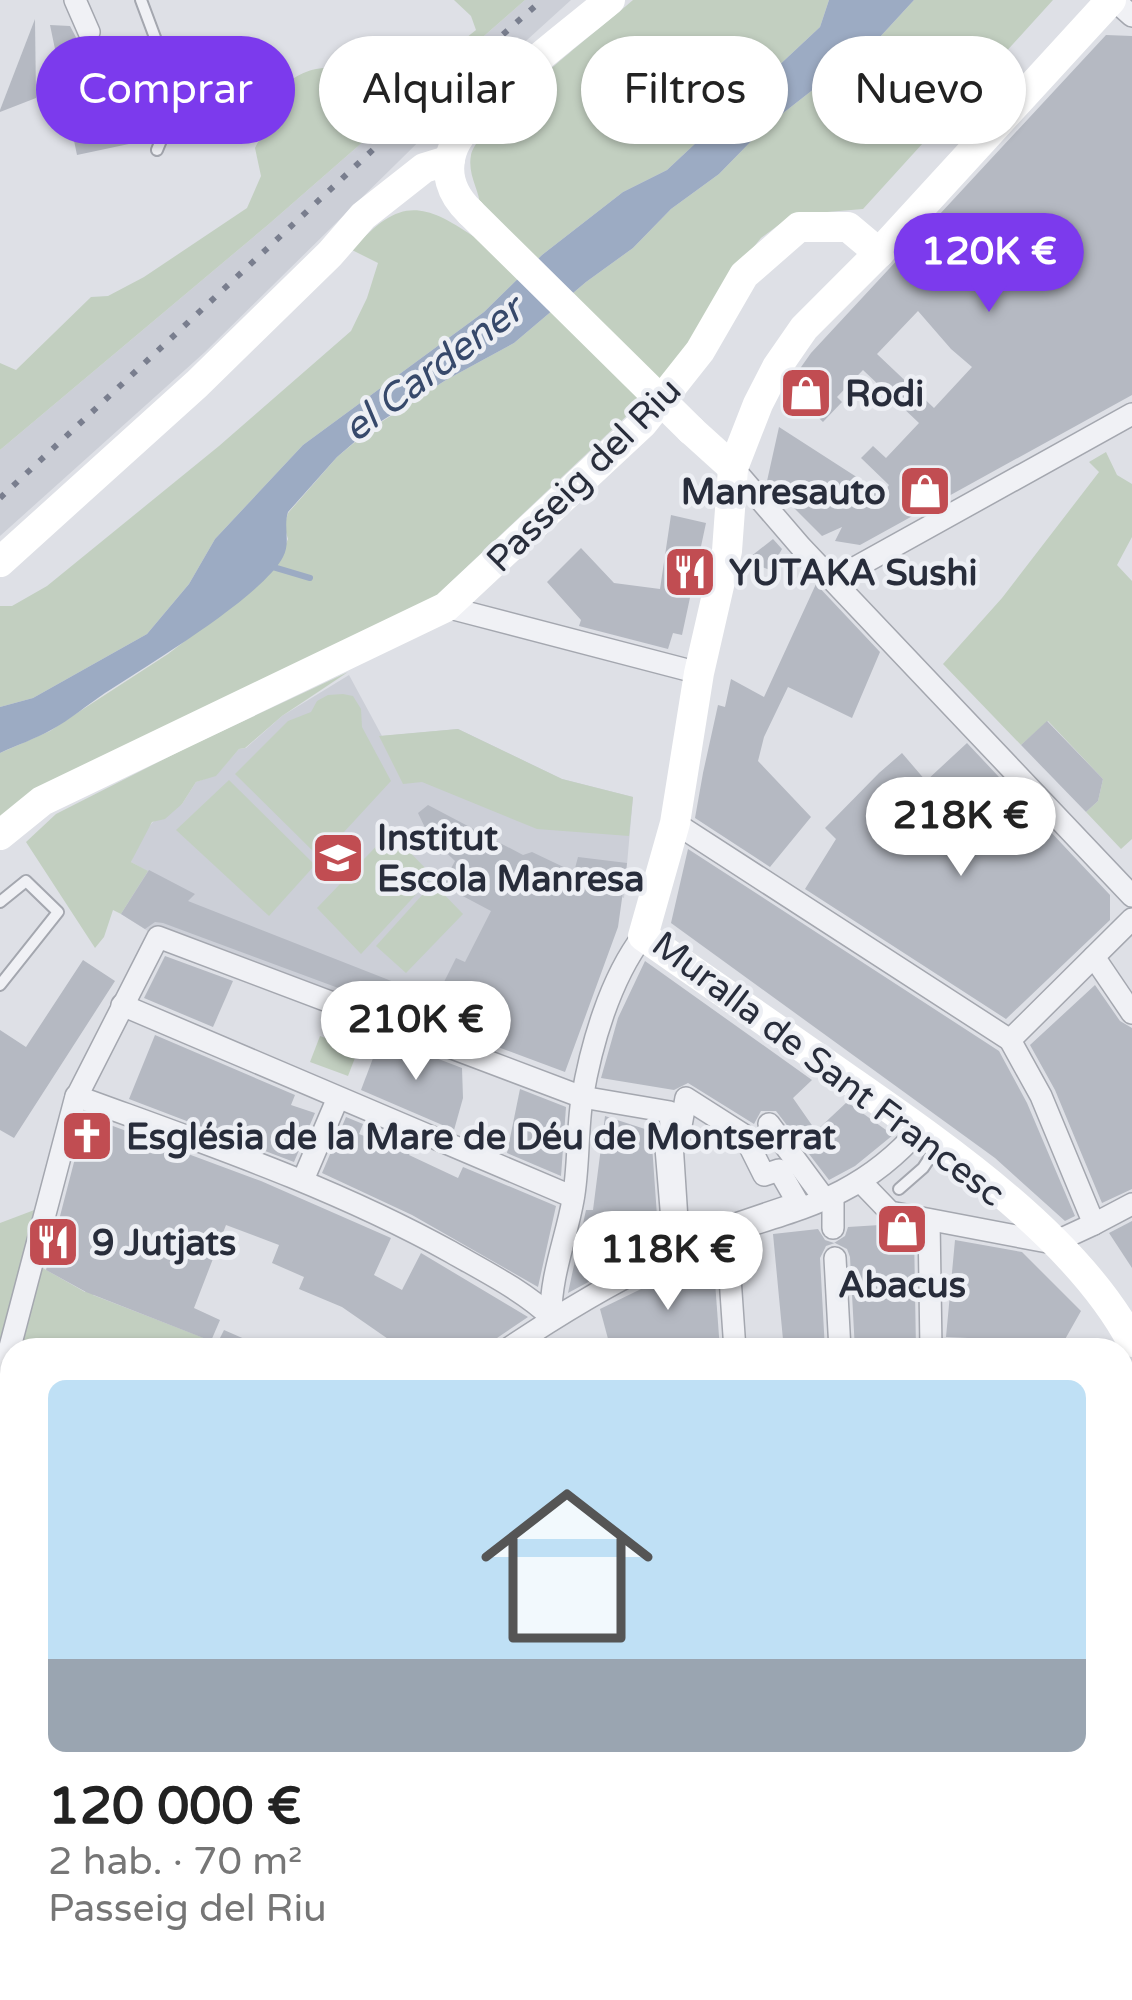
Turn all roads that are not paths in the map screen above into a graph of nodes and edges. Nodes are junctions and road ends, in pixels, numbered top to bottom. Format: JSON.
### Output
{"nodes":[{"id":1,"x":75,"y":0,"type":"edge"},
{"id":2,"x":141,"y":0,"type":"edge"},
{"id":3,"x":610,"y":0,"type":"edge"},
{"id":4,"x":1113,"y":0,"type":"edge"},
{"id":5,"x":1132,"y":16,"type":"edge"},
{"id":6,"x":89,"y":32,"type":"dead end"},
{"id":7,"x":157,"y":150,"type":"dead end"},
{"id":8,"x":457,"y":187,"type":"junction"},
{"id":9,"x":879,"y":253,"type":"junction"},
{"id":10,"x":1132,"y":414,"type":"edge"},
{"id":11,"x":733,"y":469,"type":"junction"},
{"id":12,"x":0,"y":562,"type":"edge"},
{"id":13,"x":833,"y":580,"type":"junction"},
{"id":14,"x":446,"y":607,"type":"junction"},
{"id":15,"x":699,"y":674,"type":"junction"},
{"id":16,"x":675,"y":823,"type":"junction"},
{"id":17,"x":0,"y":835,"type":"edge"},
{"id":18,"x":1132,"y":896,"type":"edge"},
{"id":19,"x":0,"y":902,"type":"edge"},
{"id":20,"x":1132,"y":919,"type":"edge"},
{"id":21,"x":643,"y":936,"type":"junction"},
{"id":22,"x":1094,"y":957,"type":"junction"},
{"id":23,"x":0,"y":985,"type":"edge"},
{"id":24,"x":122,"y":1005,"type":"junction"},
{"id":25,"x":1132,"y":1013,"type":"edge"},
{"id":26,"x":1010,"y":1040,"type":"junction"},
{"id":27,"x":76,"y":1096,"type":"junction"},
{"id":28,"x":582,"y":1097,"type":"junction"},
{"id":29,"x":338,"y":1100,"type":"junction"},
{"id":30,"x":769,"y":1124,"type":"dead end"},
{"id":31,"x":929,"y":1137,"type":"junction"},
{"id":32,"x":671,"y":1139,"type":"junction"},
{"id":33,"x":303,"y":1180,"type":"junction"},
{"id":34,"x":862,"y":1184,"type":"junction"},
{"id":35,"x":898,"y":1190,"type":"dead end"},
{"id":36,"x":573,"y":1197,"type":"junction"},
{"id":37,"x":830,"y":1199,"type":"junction"},
{"id":38,"x":1132,"y":1204,"type":"edge"},
{"id":39,"x":929,"y":1220,"type":"junction"},
{"id":40,"x":1094,"y":1224,"type":"junction"},
{"id":41,"x":833,"y":1228,"type":"dead end"},
{"id":42,"x":727,"y":1234,"type":"junction"},
{"id":43,"x":1053,"y":1243,"type":"junction"},
{"id":44,"x":678,"y":1247,"type":"junction"},
{"id":45,"x":835,"y":1258,"type":"dead end"},
{"id":46,"x":551,"y":1317,"type":"junction"},
{"id":47,"x":15,"y":1338,"type":"edge"},
{"id":48,"x":537,"y":1338,"type":"edge"},
{"id":49,"x":734,"y":1338,"type":"edge"},
{"id":50,"x":839,"y":1338,"type":"edge"},
{"id":51,"x":931,"y":1338,"type":"edge"},
{"id":52,"x":1130,"y":1338,"type":"edge"}],
"edges":[{"from":1,"to":6,"type":"street"},
{"from":2,"to":7,"type":"lane"},
{"from":3,"to":8,"type":"street"},
{"from":4,"to":5,"type":"street"},
{"from":4,"to":9,"type":"street"},
{"from":8,"to":11,"type":"street","bridge":true},
{"from":8,"to":12,"type":"street"},
{"from":9,"to":11,"type":"street","name":"Muralla de Sant Francesc"},
{"from":9,"to":14,"type":"street","name":"Passeig del Riu"},
{"from":10,"to":13,"type":"street"},
{"from":11,"to":13,"type":"street"},
{"from":11,"to":15,"type":"street","name":"Muralla de Sant Francesc"},
{"from":13,"to":18,"type":"street"},
{"from":14,"to":15,"type":"street"},
{"from":14,"to":17,"type":"street","name":"Passeig del Riu"},
{"from":15,"to":16,"type":"street","name":"Muralla de Sant Francesc"},
{"from":16,"to":21,"type":"street","name":"Muralla de Sant Francesc"},
{"from":16,"to":26,"type":"street"},
{"from":19,"to":23,"type":"lane"},
{"from":20,"to":22,"type":"street"},
{"from":21,"to":28,"type":"street"},
{"from":21,"to":31,"type":"street","name":"Muralla de Sant Francesc"},
{"from":22,"to":25,"type":"street"},
{"from":22,"to":26,"type":"street"},
{"from":24,"to":27,"type":"street"},
{"from":24,"to":28,"type":"street"},
{"from":24,"to":29,"type":"street"},
{"from":26,"to":40,"type":"street"},
{"from":27,"to":33,"type":"street"},
{"from":27,"to":47,"type":"street"},
{"from":28,"to":32,"type":"street"},
{"from":28,"to":36,"type":"street"},
{"from":29,"to":33,"type":"street"},
{"from":29,"to":36,"type":"street"},
{"from":30,"to":37,"type":"street"},
{"from":31,"to":34,"type":"street"},
{"from":31,"to":35,"type":"lane"},
{"from":31,"to":43,"type":"street","name":"Muralla de Sant Francesc"},
{"from":32,"to":44,"type":"street"},
{"from":32,"to":44,"type":"street"},
{"from":33,"to":46,"type":"street"},
{"from":34,"to":37,"type":"street"},
{"from":34,"to":39,"type":"street"},
{"from":36,"to":46,"type":"street"},
{"from":37,"to":41,"type":"street"},
{"from":37,"to":42,"type":"street"},
{"from":38,"to":40,"type":"street"},
{"from":39,"to":43,"type":"street"},
{"from":39,"to":51,"type":"street"},
{"from":40,"to":43,"type":"street"},
{"from":42,"to":44,"type":"street"},
{"from":42,"to":49,"type":"street"},
{"from":43,"to":52,"type":"street","name":"Muralla de Sant Francesc"},
{"from":44,"to":46,"type":"street"},
{"from":45,"to":50,"type":"street"},
{"from":46,"to":48,"type":"street"}]}
